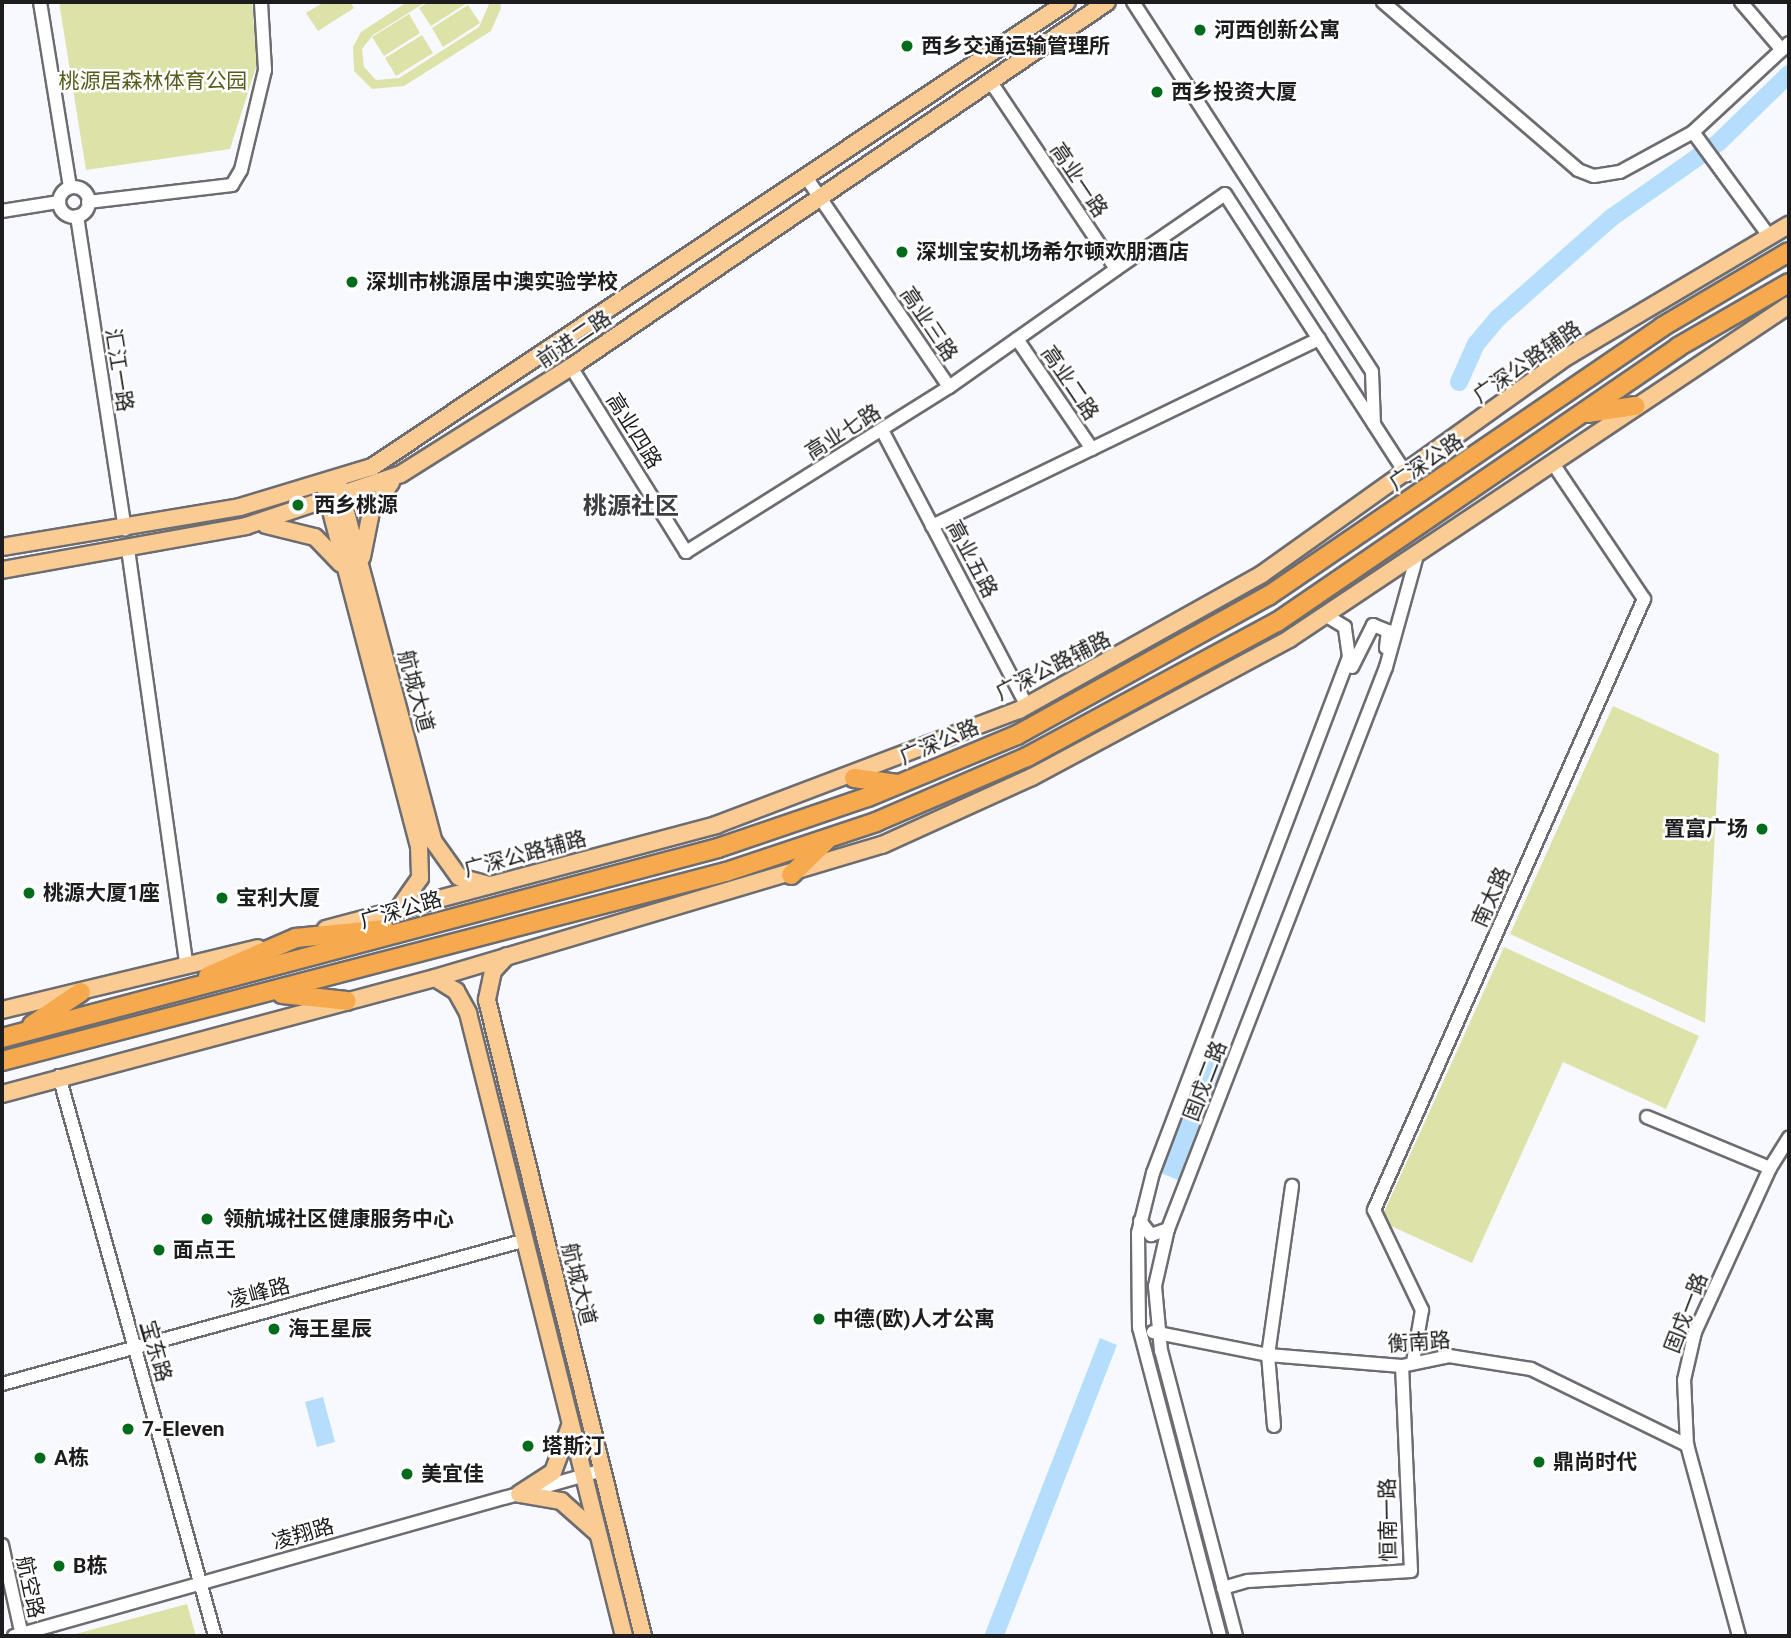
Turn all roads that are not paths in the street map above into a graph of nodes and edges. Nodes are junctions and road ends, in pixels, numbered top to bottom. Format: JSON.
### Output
{"nodes":[{"id":1,"x":40,"y":2,"type":"edge"},
{"id":2,"x":261,"y":2,"type":"edge"},
{"id":3,"x":1067,"y":2,"type":"edge"},
{"id":4,"x":1107,"y":2,"type":"edge"},
{"id":5,"x":1133,"y":2,"type":"edge"},
{"id":6,"x":1383,"y":2,"type":"edge"},
{"id":7,"x":1741,"y":2,"type":"edge"},
{"id":8,"x":1786,"y":47,"type":"edge"},
{"id":9,"x":990,"y":81,"type":"junction"},
{"id":10,"x":1693,"y":132,"type":"junction"},
{"id":11,"x":806,"y":177,"type":"junction"},
{"id":12,"x":70,"y":188,"type":"junction"},
{"id":13,"x":819,"y":196,"type":"junction"},
{"id":14,"x":59,"y":202,"type":"junction"},
{"id":15,"x":88,"y":202,"type":"junction"},
{"id":16,"x":2,"y":211,"type":"edge"},
{"id":17,"x":77,"y":216,"type":"junction"},
{"id":18,"x":1789,"y":225,"type":"edge"},
{"id":19,"x":1769,"y":236,"type":"junction"},
{"id":20,"x":1789,"y":252,"type":"edge"},
{"id":21,"x":1116,"y":269,"type":"junction"},
{"id":22,"x":1789,"y":283,"type":"edge"},
{"id":23,"x":1789,"y":305,"type":"edge"},
{"id":24,"x":1017,"y":339,"type":"junction"},
{"id":25,"x":1319,"y":339,"type":"junction"},
{"id":26,"x":572,"y":367,"type":"junction"},
{"id":27,"x":949,"y":387,"type":"junction"},
{"id":28,"x":1635,"y":406,"type":"junction"},
{"id":29,"x":1581,"y":414,"type":"junction"},
{"id":30,"x":1374,"y":424,"type":"junction"},
{"id":31,"x":883,"y":430,"type":"junction"},
{"id":32,"x":1092,"y":449,"type":"junction"},
{"id":33,"x":1552,"y":462,"type":"junction"},
{"id":34,"x":401,"y":474,"type":"junction"},
{"id":35,"x":1407,"y":475,"type":"junction"},
{"id":36,"x":330,"y":481,"type":"junction"},
{"id":37,"x":335,"y":499,"type":"junction"},
{"id":38,"x":246,"y":526,"type":"junction"},
{"id":39,"x":932,"y":526,"type":"junction"},
{"id":40,"x":125,"y":529,"type":"junction"},
{"id":41,"x":2,"y":547,"type":"edge"},
{"id":42,"x":128,"y":549,"type":"junction"},
{"id":43,"x":686,"y":552,"type":"joint"},
{"id":44,"x":1418,"y":552,"type":"junction"},
{"id":45,"x":2,"y":570,"type":"edge"},
{"id":46,"x":355,"y":575,"type":"junction"},
{"id":47,"x":1325,"y":615,"type":"junction"},
{"id":48,"x":1027,"y":706,"type":"junction"},
{"id":49,"x":1327,"y":721,"type":"junction"},
{"id":50,"x":1360,"y":732,"type":"junction"},
{"id":51,"x":854,"y":778,"type":"junction"},
{"id":52,"x":898,"y":784,"type":"junction"},
{"id":53,"x":830,"y":837,"type":"junction"},
{"id":54,"x":791,"y":875,"type":"junction"},
{"id":55,"x":488,"y":885,"type":"junction"},
{"id":56,"x":397,"y":910,"type":"junction"},
{"id":57,"x":434,"y":924,"type":"junction"},
{"id":58,"x":296,"y":938,"type":"junction"},
{"id":59,"x":515,"y":951,"type":"junction"},
{"id":60,"x":187,"y":967,"type":"junction"},
{"id":61,"x":435,"y":978,"type":"junction"},
{"id":62,"x":81,"y":992,"type":"junction"},
{"id":63,"x":271,"y":992,"type":"junction"},
{"id":64,"x":161,"y":997,"type":"junction"},
{"id":65,"x":347,"y":1001,"type":"junction"},
{"id":66,"x":2,"y":1010,"type":"edge"},
{"id":67,"x":22,"y":1032,"type":"junction"},
{"id":68,"x":2,"y":1038,"type":"edge"},
{"id":69,"x":2,"y":1061,"type":"edge"},
{"id":70,"x":504,"y":1072,"type":"junction"},
{"id":71,"x":59,"y":1076,"type":"junction"},
{"id":72,"x":484,"y":1077,"type":"junction"},
{"id":73,"x":2,"y":1094,"type":"edge"},
{"id":74,"x":1647,"y":1117,"type":"dead end"},
{"id":75,"x":1789,"y":1139,"type":"edge"},
{"id":76,"x":1770,"y":1168,"type":"junction"},
{"id":77,"x":1292,"y":1186,"type":"dead end"},
{"id":78,"x":1140,"y":1220,"type":"junction"},
{"id":79,"x":1168,"y":1229,"type":"junction"},
{"id":80,"x":526,"y":1240,"type":"junction"},
{"id":81,"x":1139,"y":1328,"type":"junction"},
{"id":82,"x":1158,"y":1333,"type":"junction"},
{"id":83,"x":135,"y":1347,"type":"junction"},
{"id":84,"x":1268,"y":1355,"type":"junction"},
{"id":85,"x":1408,"y":1364,"type":"junction"},
{"id":86,"x":2,"y":1384,"type":"edge"},
{"id":87,"x":569,"y":1409,"type":"junction"},
{"id":88,"x":1273,"y":1426,"type":"dead end"},
{"id":89,"x":1687,"y":1445,"type":"junction"},
{"id":90,"x":603,"y":1470,"type":"junction"},
{"id":91,"x":585,"y":1474,"type":"junction"},
{"id":92,"x":519,"y":1493,"type":"junction"},
{"id":93,"x":601,"y":1539,"type":"junction"},
{"id":94,"x":2,"y":1545,"type":"edge"},
{"id":95,"x":200,"y":1584,"type":"junction"},
{"id":96,"x":1223,"y":1588,"type":"junction"},
{"id":97,"x":19,"y":1636,"type":"edge"},
{"id":98,"x":215,"y":1636,"type":"edge"},
{"id":99,"x":624,"y":1636,"type":"edge"},
{"id":100,"x":643,"y":1636,"type":"edge"},
{"id":101,"x":1220,"y":1636,"type":"edge"},
{"id":102,"x":1236,"y":1636,"type":"edge"},
{"id":103,"x":1739,"y":1636,"type":"edge"}],
"edges":[{"from":1,"to":12,"type":"street"},
{"from":2,"to":15,"type":"street"},
{"from":3,"to":11,"type":"main road","name":"前进二路"},
{"from":4,"to":9,"type":"main road","name":"前进二路"},
{"from":5,"to":30,"type":"street"},
{"from":6,"to":10,"type":"street"},
{"from":7,"to":8,"type":"street"},
{"from":8,"to":10,"type":"street"},
{"from":9,"to":13,"type":"main road","name":"前进二路"},
{"from":9,"to":21,"type":"street","name":"高业一路"},
{"from":10,"to":19,"type":"street"},
{"from":11,"to":13,"type":"street","name":"高业三路"},
{"from":11,"to":36,"type":"main road","name":"前进二路"},
{"from":12,"to":14,"type":"street"},
{"from":12,"to":15,"type":"street"},
{"from":13,"to":26,"type":"main road","name":"前进二路"},
{"from":13,"to":27,"type":"street","name":"高业三路"},
{"from":14,"to":16,"type":"street"},
{"from":14,"to":17,"type":"street"},
{"from":15,"to":17,"type":"street"},
{"from":17,"to":40,"type":"street","name":"汇江一路"},
{"from":18,"to":19,"type":"main road","name":"广深公路辅路"},
{"from":19,"to":35,"type":"main road","name":"广深公路辅路"},
{"from":20,"to":52,"type":"highway","name":"广深公路"},
{"from":21,"to":24,"type":"street"},
{"from":21,"to":25,"type":"street"},
{"from":22,"to":29,"type":"highway"},
{"from":23,"to":28,"type":"main road"},
{"from":24,"to":27,"type":"street","name":"高业七路"},
{"from":24,"to":32,"type":"street","name":"高业二路"},
{"from":25,"to":30,"type":"street"},
{"from":25,"to":32,"type":"street"},
{"from":26,"to":34,"type":"main road","name":"前进二路"},
{"from":26,"to":43,"type":"street","name":"高业四路"},
{"from":27,"to":31,"type":"street","name":"高业七路"},
{"from":28,"to":29,"type":"highway"},
{"from":28,"to":33,"type":"main road"},
{"from":29,"to":53,"type":"highway"},
{"from":30,"to":35,"type":"street"},
{"from":31,"to":39,"type":"street","name":"高业五路"},
{"from":31,"to":43,"type":"street","name":"高业七路"},
{"from":32,"to":39,"type":"street"},
{"from":33,"to":44,"type":"main road"},
{"from":33,"to":85,"type":"street","name":"南太路"},
{"from":34,"to":37,"type":"main road","name":"前进二路"},
{"from":34,"to":46,"type":"main road"},
{"from":35,"to":48,"type":"main road","name":"广深公路辅路"},
{"from":36,"to":37,"type":"main road","name":"航城大道"},
{"from":36,"to":40,"type":"main road","name":"前进二路"},
{"from":37,"to":38,"type":"main road","name":"前进二路"},
{"from":37,"to":46,"type":"main road","name":"航城大道"},
{"from":38,"to":42,"type":"main road","name":"前进二路"},
{"from":38,"to":46,"type":"main road"},
{"from":39,"to":48,"type":"street","name":"高业五路"},
{"from":40,"to":41,"type":"main road","name":"前进二路"},
{"from":42,"to":45,"type":"main road","name":"前进二路"},
{"from":42,"to":60,"type":"street"},
{"from":44,"to":47,"type":"main road"},
{"from":44,"to":50,"type":"street","name":"固戍二路"},
{"from":46,"to":55,"type":"main road","name":"航城大道"},
{"from":46,"to":56,"type":"main road","name":"航城大道"},
{"from":47,"to":49,"type":"street","name":"固戍二路"},
{"from":47,"to":54,"type":"main road"},
{"from":48,"to":51,"type":"main road","name":"广深公路辅路"},
{"from":49,"to":50,"type":"street"},
{"from":49,"to":78,"type":"street","name":"固戍二路"},
{"from":50,"to":79,"type":"street","name":"固戍二路"},
{"from":51,"to":52,"type":"highway"},
{"from":51,"to":55,"type":"main road","name":"广深公路辅路"},
{"from":52,"to":57,"type":"highway","name":"广深公路"},
{"from":53,"to":54,"type":"highway"},
{"from":53,"to":63,"type":"highway"},
{"from":54,"to":59,"type":"main road"},
{"from":55,"to":56,"type":"main road","name":"广深公路辅路"},
{"from":56,"to":58,"type":"main road","name":"广深公路辅路"},
{"from":57,"to":58,"type":"highway"},
{"from":57,"to":64,"type":"highway","name":"广深公路"},
{"from":58,"to":60,"type":"main road","name":"广深公路辅路"},
{"from":58,"to":64,"type":"highway"},
{"from":59,"to":61,"type":"main road"},
{"from":59,"to":70,"type":"main road","name":"航城大道"},
{"from":60,"to":62,"type":"main road","name":"广深公路辅路"},
{"from":61,"to":65,"type":"main road"},
{"from":61,"to":72,"type":"main road","name":"航城大道"},
{"from":62,"to":66,"type":"main road","name":"广深公路辅路"},
{"from":62,"to":67,"type":"highway"},
{"from":63,"to":65,"type":"highway"},
{"from":63,"to":69,"type":"highway"},
{"from":64,"to":67,"type":"highway","name":"广深公路"},
{"from":65,"to":71,"type":"main road"},
{"from":67,"to":68,"type":"highway","name":"广深公路"},
{"from":70,"to":72,"type":"main road"},
{"from":70,"to":90,"type":"main road","name":"航城大道"},
{"from":71,"to":73,"type":"main road"},
{"from":71,"to":83,"type":"street","name":"宝东路"},
{"from":72,"to":80,"type":"main road","name":"航城大道"},
{"from":74,"to":76,"type":"street"},
{"from":75,"to":76,"type":"street","name":"固戍一路"},
{"from":76,"to":89,"type":"street","name":"固戍一路"},
{"from":77,"to":84,"type":"street"},
{"from":78,"to":79,"type":"street"},
{"from":78,"to":81,"type":"street","name":"固戍二路"},
{"from":79,"to":82,"type":"street","name":"固戍二路"},
{"from":80,"to":83,"type":"street","name":"凌峰路"},
{"from":80,"to":87,"type":"main road","name":"航城大道"},
{"from":81,"to":82,"type":"street","name":"衡南路"},
{"from":81,"to":101,"type":"street","name":"固戍二路"},
{"from":82,"to":84,"type":"street","name":"衡南路"},
{"from":82,"to":96,"type":"street","name":"固戍二路"},
{"from":83,"to":86,"type":"street","name":"凌峰路"},
{"from":83,"to":95,"type":"street","name":"宝东路"},
{"from":84,"to":85,"type":"street","name":"衡南路"},
{"from":84,"to":88,"type":"street"},
{"from":85,"to":89,"type":"street","name":"衡南路"},
{"from":85,"to":96,"type":"street","name":"恒南一路"},
{"from":87,"to":91,"type":"main road","name":"航城大道"},
{"from":87,"to":92,"type":"main road"},
{"from":89,"to":103,"type":"street","name":"固戍一路"},
{"from":90,"to":91,"type":"street","name":"凌翔路"},
{"from":90,"to":100,"type":"main road","name":"航城大道"},
{"from":91,"to":92,"type":"street","name":"凌翔路"},
{"from":91,"to":93,"type":"main road","name":"航城大道"},
{"from":92,"to":93,"type":"main road"},
{"from":92,"to":95,"type":"street","name":"凌翔路"},
{"from":93,"to":99,"type":"main road","name":"航城大道"},
{"from":94,"to":97,"type":"street","name":"航空路"},
{"from":95,"to":97,"type":"street","name":"凌翔路"},
{"from":95,"to":98,"type":"street","name":"宝东路"},
{"from":96,"to":102,"type":"street","name":"固戍二路"}]}
